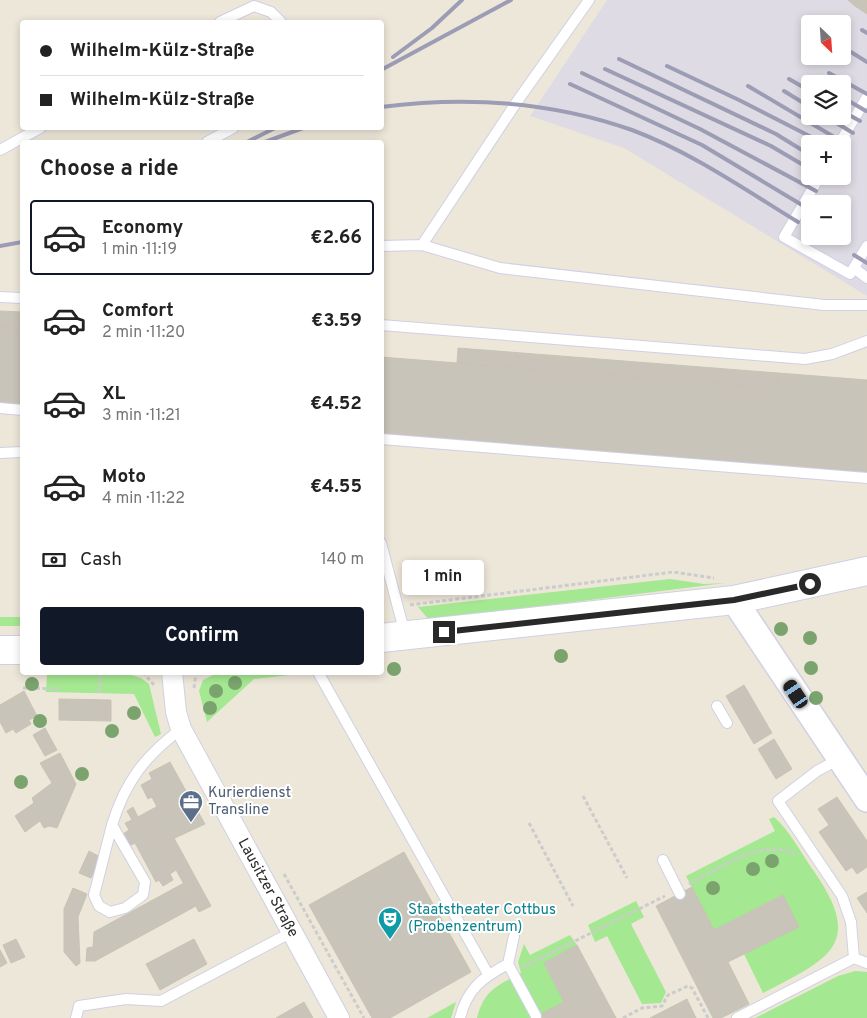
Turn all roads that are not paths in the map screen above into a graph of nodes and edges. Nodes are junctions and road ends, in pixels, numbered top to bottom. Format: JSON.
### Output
{"nodes":[{"id":1,"x":589,"y":0,"type":"edge"},
{"id":2,"x":224,"y":20,"type":"edge"},
{"id":3,"x":278,"y":20,"type":"edge"},
{"id":4,"x":867,"y":97,"type":"edge"},
{"id":5,"x":36,"y":130,"type":"edge"},
{"id":6,"x":229,"y":130,"type":"edge"},
{"id":7,"x":844,"y":135,"type":"edge"},
{"id":8,"x":211,"y":140,"type":"edge"},
{"id":9,"x":12,"y":144,"type":"junction"},
{"id":10,"x":20,"y":149,"type":"edge"},
{"id":11,"x":0,"y":150,"type":"edge"},
{"id":12,"x":815,"y":185,"type":"edge"},
{"id":13,"x":422,"y":244,"type":"junction"},
{"id":14,"x":384,"y":246,"type":"edge"},
{"id":15,"x":867,"y":246,"type":"edge"},
{"id":16,"x":854,"y":268,"type":"junction"},
{"id":17,"x":867,"y":278,"type":"edge"},
{"id":18,"x":0,"y":296,"type":"edge"},
{"id":19,"x":20,"y":298,"type":"edge"},
{"id":20,"x":867,"y":305,"type":"edge"},
{"id":21,"x":384,"y":325,"type":"edge"},
{"id":22,"x":867,"y":341,"type":"edge"},
{"id":23,"x":0,"y":408,"type":"edge"},
{"id":24,"x":20,"y":410,"type":"edge"},
{"id":25,"x":384,"y":439,"type":"edge"},
{"id":26,"x":0,"y":452,"type":"edge"},
{"id":27,"x":20,"y":452,"type":"edge"},
{"id":28,"x":867,"y":478,"type":"edge"},
{"id":29,"x":384,"y":556,"type":"edge"},
{"id":30,"x":867,"y":571,"type":"edge"},
{"id":31,"x":726,"y":589,"type":"junction"},
{"id":32,"x":393,"y":637,"type":"edge"},
{"id":33,"x":0,"y":650,"type":"edge"},
{"id":34,"x":20,"y":650,"type":"edge"},
{"id":35,"x":172,"y":675,"type":"edge"},
{"id":36,"x":320,"y":675,"type":"edge"},
{"id":37,"x":717,"y":706,"type":"dead end"},
{"id":38,"x":727,"y":722,"type":"dead end"},
{"id":39,"x":181,"y":730,"type":"junction"},
{"id":40,"x":839,"y":759,"type":"junction"},
{"id":41,"x":867,"y":799,"type":"edge"},
{"id":42,"x":112,"y":825,"type":"junction"},
{"id":43,"x":663,"y":860,"type":"dead end"},
{"id":44,"x":679,"y":892,"type":"road end"},
{"id":45,"x":292,"y":932,"type":"junction"},
{"id":46,"x":514,"y":936,"type":"dead end"},
{"id":47,"x":854,"y":958,"type":"junction"},
{"id":48,"x":867,"y":963,"type":"edge"},
{"id":49,"x":508,"y":964,"type":"junction"},
{"id":50,"x":488,"y":974,"type":"junction"},
{"id":51,"x":536,"y":1016,"type":"dead end"},
{"id":52,"x":76,"y":1018,"type":"edge"},
{"id":53,"x":339,"y":1018,"type":"edge"},
{"id":54,"x":460,"y":1018,"type":"edge"},
{"id":55,"x":737,"y":1018,"type":"edge"}],
"edges":[{"from":1,"to":13,"type":"lane"},
{"from":2,"to":3,"type":"lane"},
{"from":4,"to":7,"type":"lane"},
{"from":5,"to":9,"type":"lane"},
{"from":6,"to":8,"type":"lane"},
{"from":9,"to":10,"type":"lane"},
{"from":9,"to":11,"type":"lane"},
{"from":12,"to":16,"type":"lane"},
{"from":13,"to":14,"type":"lane"},
{"from":13,"to":20,"type":"lane"},
{"from":15,"to":16,"type":"lane"},
{"from":16,"to":17,"type":"lane"},
{"from":18,"to":19,"type":"lane"},
{"from":21,"to":22,"type":"lane"},
{"from":23,"to":24,"type":"lane"},
{"from":25,"to":28,"type":"lane"},
{"from":26,"to":27,"type":"lane"},
{"from":29,"to":32,"type":"lane"},
{"from":30,"to":31,"type":"main road"},
{"from":31,"to":32,"type":"main road"},
{"from":31,"to":40,"type":"street"},
{"from":33,"to":34,"type":"main road"},
{"from":35,"to":39,"type":"street","name":"Lausitzer Straße"},
{"from":36,"to":50,"type":"lane"},
{"from":37,"to":38,"type":"lane"},
{"from":39,"to":42,"type":"lane"},
{"from":39,"to":45,"type":"street","name":"Lausitzer Straße"},
{"from":40,"to":41,"type":"street"},
{"from":40,"to":47,"type":"lane"},
{"from":42,"to":42,"type":"lane"},
{"from":43,"to":44,"type":"lane"},
{"from":45,"to":52,"type":"lane"},
{"from":45,"to":53,"type":"street","name":"Lausitzer Straße"},
{"from":46,"to":49,"type":"lane"},
{"from":47,"to":48,"type":"lane"},
{"from":47,"to":55,"type":"lane"},
{"from":49,"to":50,"type":"lane"},
{"from":49,"to":51,"type":"lane"},
{"from":50,"to":54,"type":"lane"}]}
